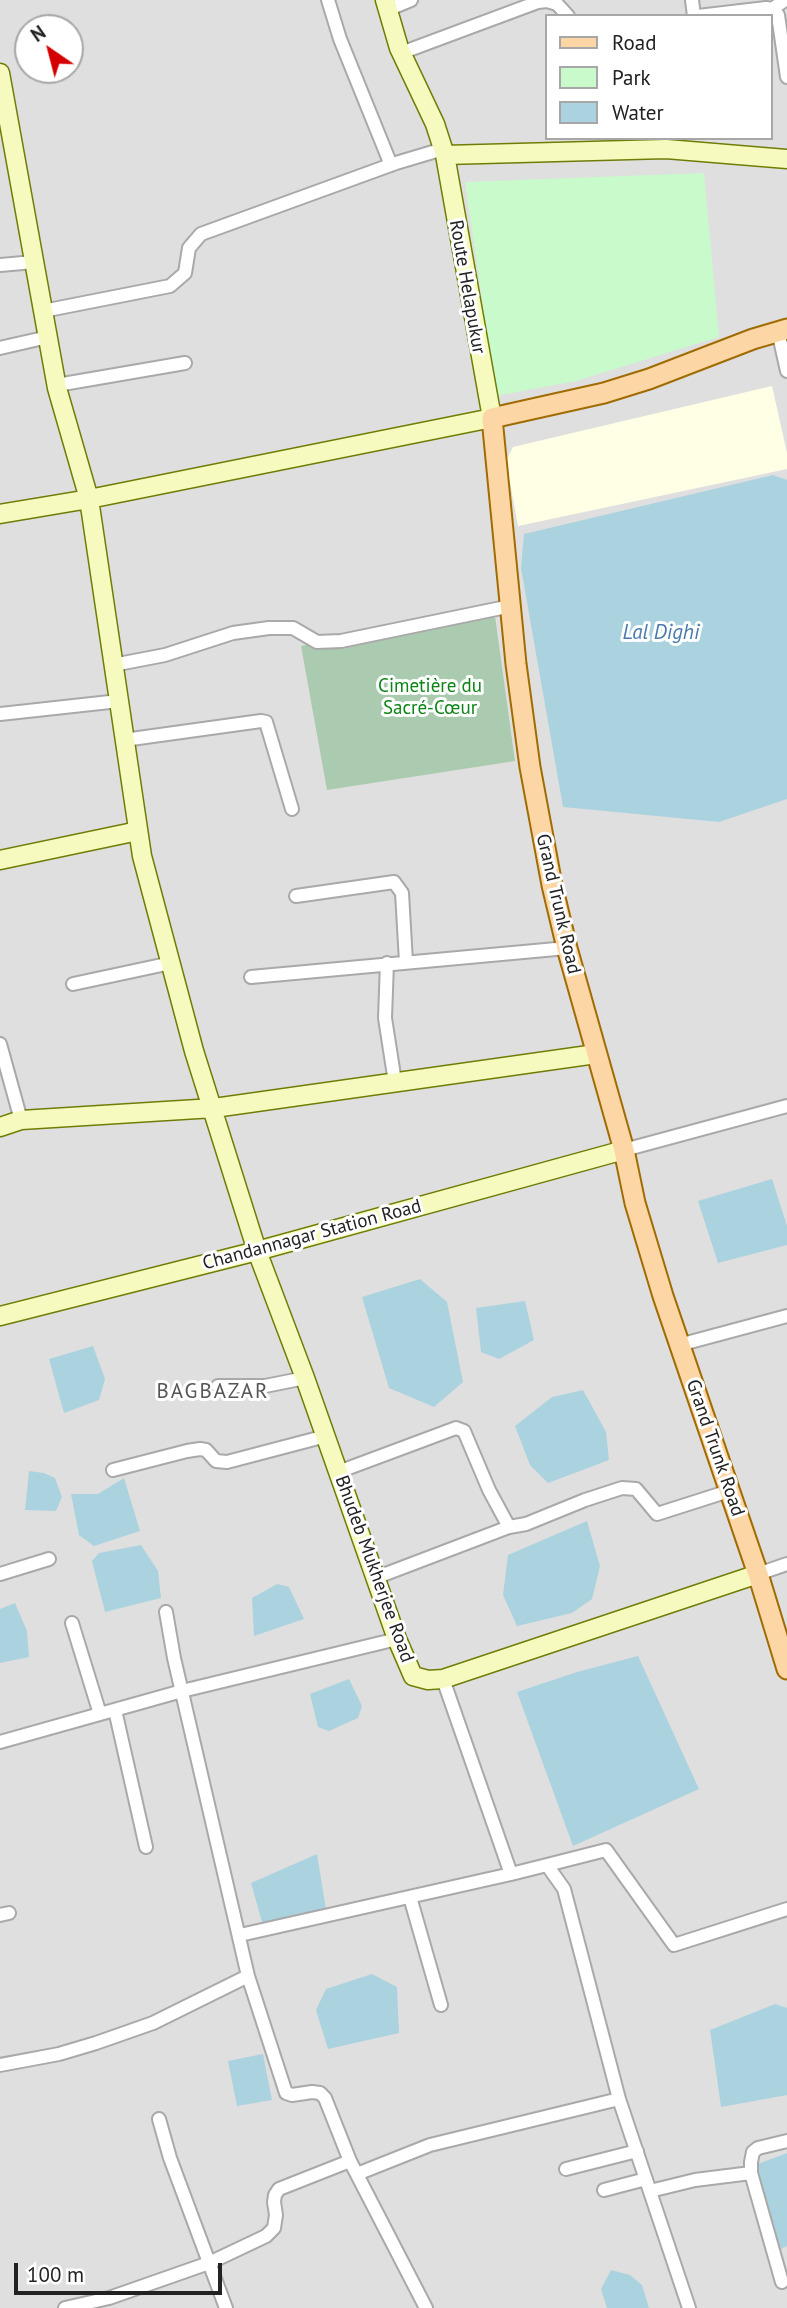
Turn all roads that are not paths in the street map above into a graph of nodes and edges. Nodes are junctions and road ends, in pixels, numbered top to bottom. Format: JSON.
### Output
{"nodes":[{"id":1,"x":328,"y":0,"type":"edge"},
{"id":2,"x":411,"y":0,"type":"edge"},
{"id":3,"x":785,"y":0,"type":"edge"},
{"id":4,"x":386,"y":5,"type":"edge"},
{"id":5,"x":772,"y":9,"type":"junction"},
{"id":6,"x":566,"y":14,"type":"edge"},
{"id":7,"x":714,"y":14,"type":"edge"},
{"id":8,"x":401,"y":53,"type":"junction"},
{"id":9,"x":0,"y":72,"type":"edge"},
{"id":10,"x":787,"y":77,"type":"edge"},
{"id":11,"x":5,"y":128,"type":"edge"},
{"id":12,"x":667,"y":144,"type":"edge"},
{"id":13,"x":444,"y":152,"type":"junction"},
{"id":14,"x":787,"y":159,"type":"edge"},
{"id":15,"x":391,"y":165,"type":"junction"},
{"id":16,"x":34,"y":262,"type":"junction"},
{"id":17,"x":0,"y":265,"type":"edge"},
{"id":18,"x":43,"y":311,"type":"junction"},
{"id":19,"x":783,"y":330,"type":"edge"},
{"id":20,"x":48,"y":337,"type":"junction"},
{"id":21,"x":0,"y":348,"type":"edge"},
{"id":22,"x":185,"y":363,"type":"dead end"},
{"id":23,"x":787,"y":371,"type":"edge"},
{"id":24,"x":57,"y":385,"type":"junction"},
{"id":25,"x":492,"y":418,"type":"junction"},
{"id":26,"x":89,"y":499,"type":"junction"},
{"id":27,"x":0,"y":514,"type":"edge"},
{"id":28,"x":511,"y":606,"type":"junction"},
{"id":29,"x":113,"y":665,"type":"junction"},
{"id":30,"x":119,"y":701,"type":"junction"},
{"id":31,"x":0,"y":714,"type":"edge"},
{"id":32,"x":124,"y":740,"type":"junction"},
{"id":33,"x":292,"y":809,"type":"dead end"},
{"id":34,"x":138,"y":831,"type":"junction"},
{"id":35,"x":0,"y":860,"type":"edge"},
{"id":36,"x":296,"y":896,"type":"dead end"},
{"id":37,"x":567,"y":948,"type":"junction"},
{"id":38,"x":407,"y":962,"type":"junction"},
{"id":39,"x":171,"y":963,"type":"junction"},
{"id":40,"x":387,"y":963,"type":"junction"},
{"id":41,"x":251,"y":977,"type":"dead end"},
{"id":42,"x":73,"y":985,"type":"dead end"},
{"id":43,"x":0,"y":1044,"type":"edge"},
{"id":44,"x":596,"y":1054,"type":"junction"},
{"id":45,"x":395,"y":1082,"type":"junction"},
{"id":46,"x":787,"y":1105,"type":"edge"},
{"id":47,"x":214,"y":1108,"type":"junction"},
{"id":48,"x":21,"y":1120,"type":"junction"},
{"id":49,"x":0,"y":1127,"type":"edge"},
{"id":50,"x":624,"y":1150,"type":"junction"},
{"id":51,"x":257,"y":1251,"type":"junction"},
{"id":52,"x":787,"y":1315,"type":"edge"},
{"id":53,"x":0,"y":1316,"type":"edge"},
{"id":54,"x":680,"y":1345,"type":"junction"},
{"id":55,"x":305,"y":1378,"type":"junction"},
{"id":56,"x":218,"y":1386,"type":"dead end"},
{"id":57,"x":326,"y":1436,"type":"junction"},
{"id":58,"x":113,"y":1470,"type":"dead end"},
{"id":59,"x":338,"y":1472,"type":"junction"},
{"id":60,"x":729,"y":1491,"type":"junction"},
{"id":61,"x":509,"y":1527,"type":"junction"},
{"id":62,"x":49,"y":1559,"type":"dead end"},
{"id":63,"x":787,"y":1564,"type":"edge"},
{"id":64,"x":0,"y":1574,"type":"edge"},
{"id":65,"x":758,"y":1574,"type":"junction"},
{"id":66,"x":375,"y":1578,"type":"junction"},
{"id":67,"x":166,"y":1612,"type":"dead end"},
{"id":68,"x":72,"y":1623,"type":"dead end"},
{"id":69,"x":397,"y":1639,"type":"junction"},
{"id":70,"x":787,"y":1669,"type":"edge"},
{"id":71,"x":443,"y":1679,"type":"junction"},
{"id":72,"x":182,"y":1691,"type":"junction"},
{"id":73,"x":115,"y":1710,"type":"junction"},
{"id":74,"x":100,"y":1714,"type":"junction"},
{"id":75,"x":0,"y":1742,"type":"edge"},
{"id":76,"x":146,"y":1847,"type":"dead end"},
{"id":77,"x":547,"y":1865,"type":"junction"},
{"id":78,"x":511,"y":1874,"type":"junction"},
{"id":79,"x":410,"y":1897,"type":"junction"},
{"id":80,"x":787,"y":1909,"type":"edge"},
{"id":81,"x":240,"y":1935,"type":"junction"},
{"id":82,"x":248,"y":1976,"type":"junction"},
{"id":83,"x":441,"y":2005,"type":"dead end"},
{"id":84,"x":0,"y":2065,"type":"edge"},
{"id":85,"x":619,"y":2099,"type":"junction"},
{"id":86,"x":159,"y":2119,"type":"dead end"},
{"id":87,"x":787,"y":2141,"type":"edge"},
{"id":88,"x":637,"y":2151,"type":"junction"},
{"id":89,"x":350,"y":2161,"type":"junction"},
{"id":90,"x":566,"y":2169,"type":"dead end"},
{"id":91,"x":751,"y":2173,"type":"junction"},
{"id":92,"x":356,"y":2174,"type":"junction"},
{"id":93,"x":648,"y":2185,"type":"junction"},
{"id":94,"x":604,"y":2190,"type":"dead end"},
{"id":95,"x":209,"y":2263,"type":"junction"},
{"id":96,"x":782,"y":2282,"type":"dead end"},
{"id":97,"x":65,"y":2308,"type":"edge"},
{"id":98,"x":226,"y":2308,"type":"edge"},
{"id":99,"x":426,"y":2308,"type":"edge"},
{"id":100,"x":689,"y":2308,"type":"edge"}],
"edges":[{"from":1,"to":15,"type":"street"},
{"from":2,"to":4,"type":"street"},
{"from":3,"to":5,"type":"street"},
{"from":4,"to":8,"type":"street","name":"Route Helapukur"},
{"from":5,"to":7,"type":"street"},
{"from":5,"to":10,"type":"street"},
{"from":6,"to":8,"type":"street"},
{"from":8,"to":13,"type":"street","name":"Route Helapukur"},
{"from":9,"to":11,"type":"street","name":"Bhudeb Mukherjee Road"},
{"from":11,"to":16,"type":"street","name":"Bhudeb Mukherjee Road"},
{"from":12,"to":13,"type":"street"},
{"from":12,"to":14,"type":"street"},
{"from":13,"to":15,"type":"street"},
{"from":13,"to":25,"type":"street","name":"Route Helapukur"},
{"from":15,"to":18,"type":"street"},
{"from":16,"to":17,"type":"street"},
{"from":16,"to":18,"type":"street","name":"Bhudeb Mukherjee Road"},
{"from":18,"to":20,"type":"street","name":"Bhudeb Mukherjee Road"},
{"from":19,"to":23,"type":"street"},
{"from":19,"to":25,"type":"main road"},
{"from":20,"to":21,"type":"street"},
{"from":20,"to":24,"type":"street","name":"Bhudeb Mukherjee Road"},
{"from":22,"to":24,"type":"street"},
{"from":24,"to":26,"type":"street","name":"Bhudeb Mukherjee Road"},
{"from":25,"to":26,"type":"street"},
{"from":25,"to":28,"type":"main road","name":"Grand Trunk Road"},
{"from":26,"to":27,"type":"street"},
{"from":26,"to":29,"type":"street","name":"Bhudeb Mukherjee Road"},
{"from":28,"to":29,"type":"street"},
{"from":28,"to":37,"type":"main road","name":"Grand Trunk Road"},
{"from":29,"to":30,"type":"street","name":"Bhudeb Mukherjee Road"},
{"from":30,"to":31,"type":"street"},
{"from":30,"to":32,"type":"street","name":"Bhudeb Mukherjee Road"},
{"from":32,"to":33,"type":"street"},
{"from":32,"to":34,"type":"street","name":"Bhudeb Mukherjee Road"},
{"from":34,"to":35,"type":"street"},
{"from":34,"to":39,"type":"street","name":"Bhudeb Mukherjee Road"},
{"from":36,"to":38,"type":"street"},
{"from":37,"to":38,"type":"street"},
{"from":37,"to":44,"type":"main road","name":"Grand Trunk Road"},
{"from":38,"to":40,"type":"street"},
{"from":39,"to":42,"type":"street"},
{"from":39,"to":47,"type":"street","name":"Bhudeb Mukherjee Road"},
{"from":40,"to":41,"type":"street"},
{"from":40,"to":45,"type":"street"},
{"from":43,"to":48,"type":"street"},
{"from":44,"to":45,"type":"street"},
{"from":44,"to":50,"type":"main road","name":"Grand Trunk Road"},
{"from":45,"to":47,"type":"street"},
{"from":46,"to":50,"type":"street"},
{"from":47,"to":48,"type":"street"},
{"from":47,"to":51,"type":"street","name":"Bhudeb Mukherjee Road"},
{"from":48,"to":49,"type":"street"},
{"from":50,"to":51,"type":"street","name":"Chandannagar Station Road"},
{"from":50,"to":54,"type":"main road","name":"Grand Trunk Road"},
{"from":51,"to":53,"type":"street","name":"Chandannagar Station Road"},
{"from":51,"to":55,"type":"street","name":"Bhudeb Mukherjee Road"},
{"from":52,"to":54,"type":"street"},
{"from":54,"to":60,"type":"main road","name":"Grand Trunk Road"},
{"from":55,"to":56,"type":"street"},
{"from":55,"to":57,"type":"street","name":"Bhudeb Mukherjee Road"},
{"from":57,"to":58,"type":"street"},
{"from":57,"to":59,"type":"street","name":"Bhudeb Mukherjee Road"},
{"from":59,"to":61,"type":"street"},
{"from":59,"to":66,"type":"street","name":"Bhudeb Mukherjee Road"},
{"from":60,"to":61,"type":"street"},
{"from":60,"to":65,"type":"main road","name":"Grand Trunk Road"},
{"from":61,"to":66,"type":"street"},
{"from":62,"to":64,"type":"street"},
{"from":63,"to":65,"type":"street"},
{"from":65,"to":70,"type":"main road","name":"Grand Trunk Road"},
{"from":65,"to":71,"type":"street"},
{"from":66,"to":69,"type":"street","name":"Bhudeb Mukherjee Road"},
{"from":67,"to":72,"type":"street"},
{"from":68,"to":74,"type":"street"},
{"from":69,"to":71,"type":"street","name":"Bhudeb Mukherjee Road"},
{"from":69,"to":72,"type":"street"},
{"from":71,"to":78,"type":"street"},
{"from":72,"to":73,"type":"street"},
{"from":72,"to":81,"type":"street"},
{"from":73,"to":74,"type":"street"},
{"from":73,"to":76,"type":"street"},
{"from":74,"to":75,"type":"street"},
{"from":77,"to":78,"type":"street"},
{"from":77,"to":80,"type":"street"},
{"from":77,"to":85,"type":"street"},
{"from":78,"to":79,"type":"street"},
{"from":79,"to":81,"type":"street"},
{"from":79,"to":83,"type":"street"},
{"from":81,"to":82,"type":"street"},
{"from":82,"to":84,"type":"street"},
{"from":82,"to":89,"type":"street"},
{"from":85,"to":88,"type":"street"},
{"from":85,"to":92,"type":"street"},
{"from":86,"to":95,"type":"street"},
{"from":87,"to":91,"type":"street"},
{"from":88,"to":90,"type":"street"},
{"from":88,"to":93,"type":"street"},
{"from":89,"to":92,"type":"street"},
{"from":89,"to":95,"type":"street"},
{"from":91,"to":93,"type":"street"},
{"from":91,"to":96,"type":"street"},
{"from":92,"to":99,"type":"street"},
{"from":93,"to":94,"type":"street"},
{"from":93,"to":100,"type":"street"},
{"from":95,"to":97,"type":"street"},
{"from":95,"to":98,"type":"street"}]}
